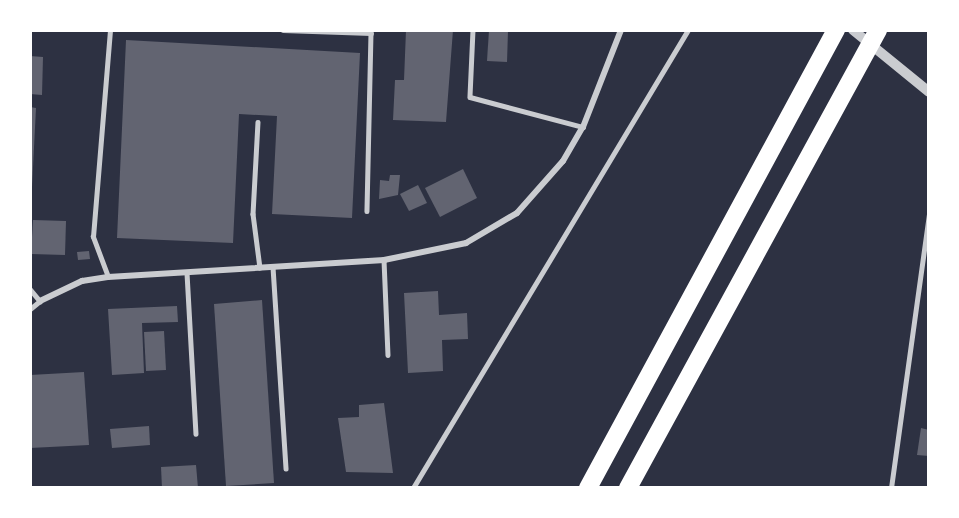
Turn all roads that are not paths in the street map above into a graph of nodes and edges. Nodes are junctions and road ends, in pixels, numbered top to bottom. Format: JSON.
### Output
{"nodes":[{"id":1,"x":110,"y":30,"type":"edge"},
{"id":2,"x":283,"y":30,"type":"edge"},
{"id":3,"x":473,"y":30,"type":"edge"},
{"id":4,"x":621,"y":30,"type":"edge"},
{"id":5,"x":688,"y":30,"type":"edge"},
{"id":6,"x":836,"y":30,"type":"edge"},
{"id":7,"x":853,"y":30,"type":"edge"},
{"id":8,"x":878,"y":30,"type":"edge"},
{"id":9,"x":929,"y":92,"type":"edge"},
{"id":10,"x":258,"y":122,"type":"dead end"},
{"id":11,"x":583,"y":127,"type":"junction"},
{"id":12,"x":367,"y":211,"type":"dead end"},
{"id":13,"x":929,"y":214,"type":"edge"},
{"id":14,"x":384,"y":260,"type":"junction"},
{"id":15,"x":273,"y":267,"type":"junction"},
{"id":16,"x":260,"y":268,"type":"junction"},
{"id":17,"x":187,"y":273,"type":"junction"},
{"id":18,"x":108,"y":277,"type":"junction"},
{"id":19,"x":30,"y":289,"type":"edge"},
{"id":20,"x":30,"y":297,"type":"edge"},
{"id":21,"x":40,"y":301,"type":"junction"},
{"id":22,"x":30,"y":309,"type":"edge"},
{"id":23,"x":388,"y":355,"type":"dead end"},
{"id":24,"x":196,"y":434,"type":"dead end"},
{"id":25,"x":286,"y":469,"type":"dead end"},
{"id":26,"x":413,"y":488,"type":"edge"},
{"id":27,"x":588,"y":488,"type":"edge"},
{"id":28,"x":628,"y":488,"type":"edge"},
{"id":29,"x":891,"y":488,"type":"edge"}],
"edges":[{"from":1,"to":18,"type":"lane"},
{"from":2,"to":12,"type":"lane"},
{"from":3,"to":11,"type":"lane"},
{"from":4,"to":11,"type":"street"},
{"from":5,"to":26,"type":"lane"},
{"from":6,"to":27,"type":"highway"},
{"from":7,"to":9,"type":"street"},
{"from":8,"to":28,"type":"highway"},
{"from":10,"to":16,"type":"lane"},
{"from":11,"to":14,"type":"street"},
{"from":13,"to":29,"type":"lane"},
{"from":14,"to":15,"type":"street"},
{"from":14,"to":23,"type":"lane"},
{"from":15,"to":16,"type":"street"},
{"from":15,"to":25,"type":"lane"},
{"from":16,"to":17,"type":"street"},
{"from":17,"to":18,"type":"street"},
{"from":17,"to":24,"type":"lane"},
{"from":18,"to":21,"type":"street"},
{"from":19,"to":21,"type":"lane"},
{"from":20,"to":21,"type":"lane"},
{"from":21,"to":22,"type":"lane"}]}
